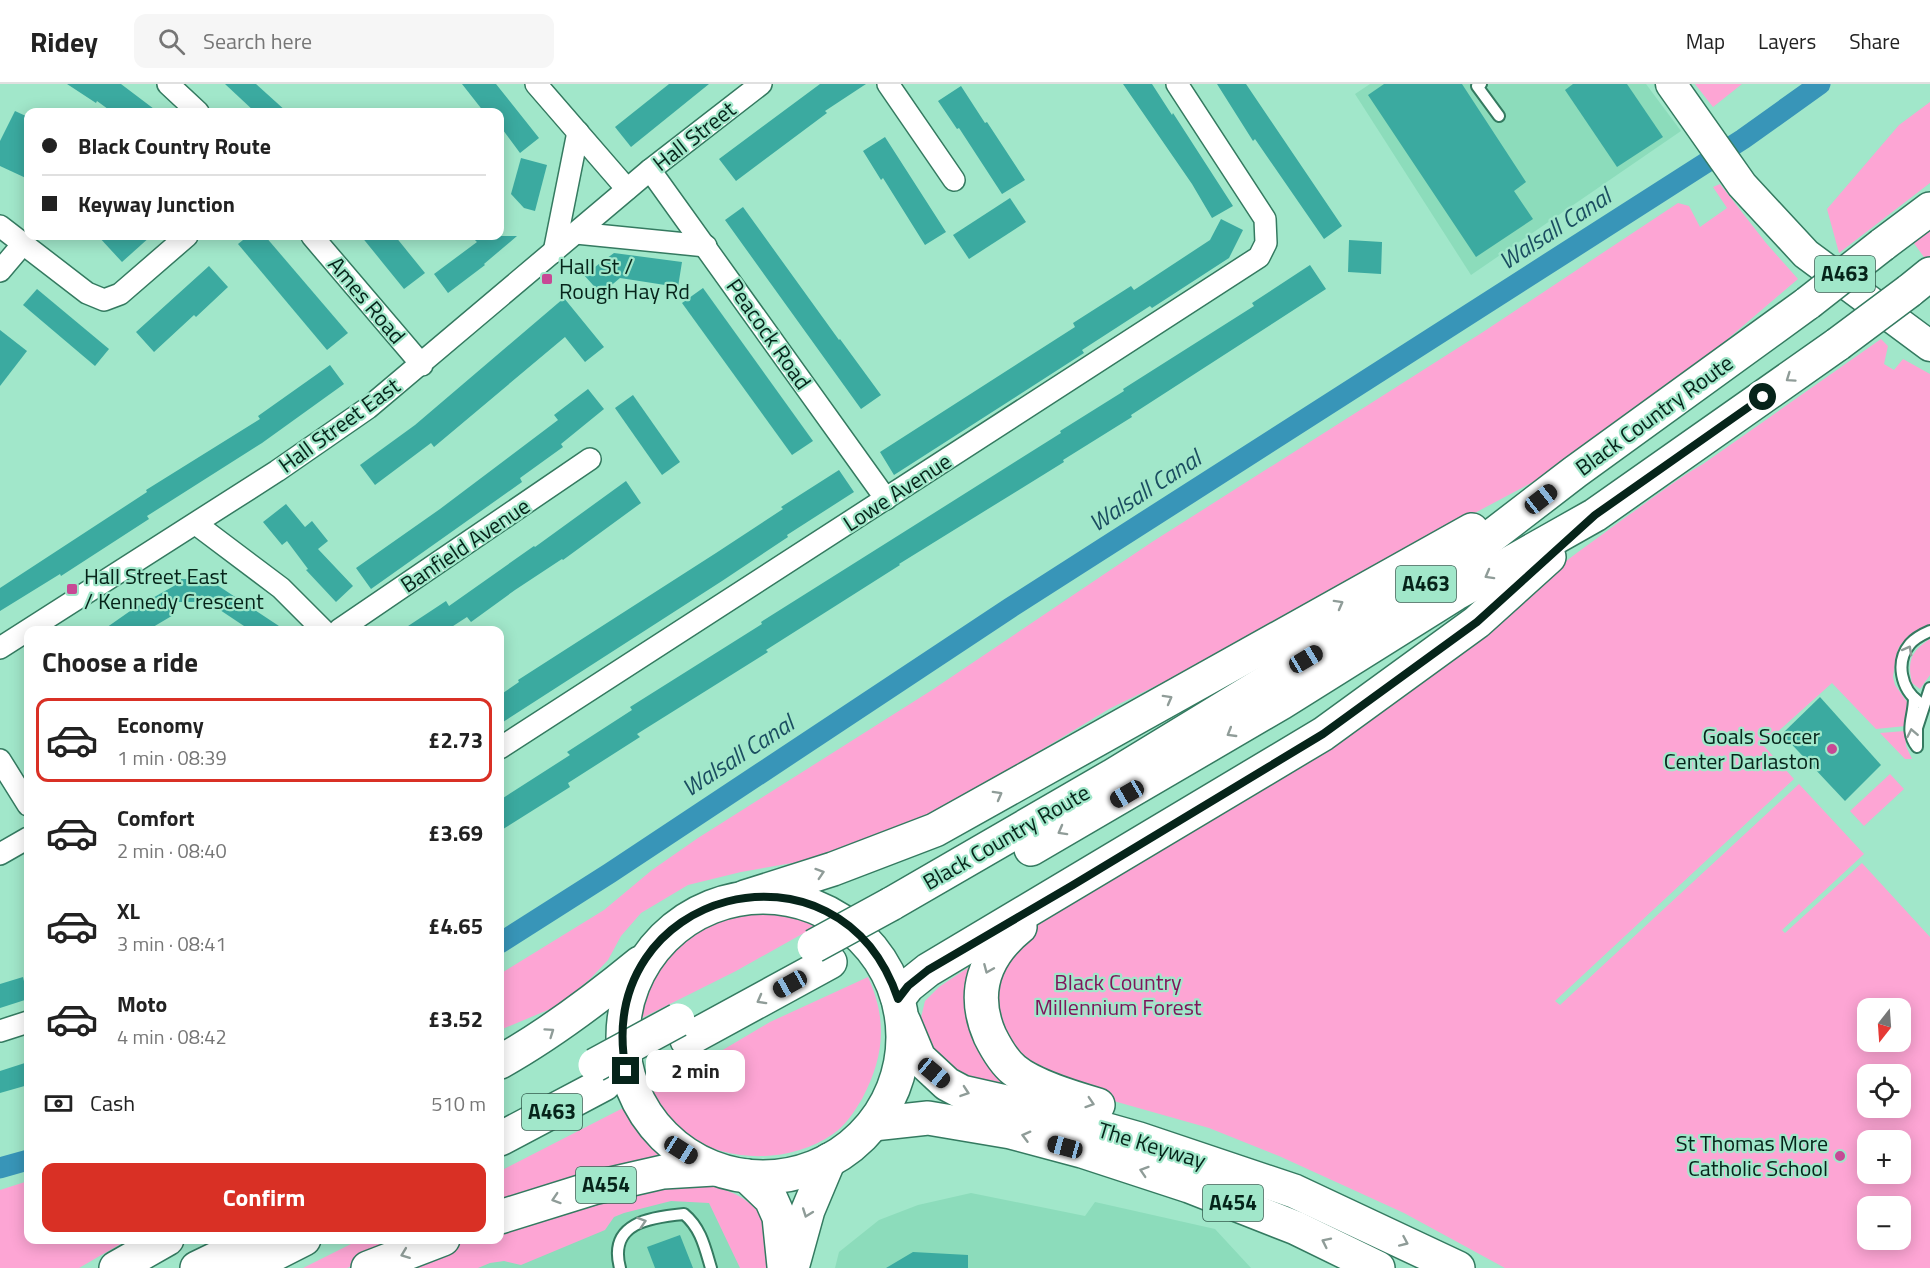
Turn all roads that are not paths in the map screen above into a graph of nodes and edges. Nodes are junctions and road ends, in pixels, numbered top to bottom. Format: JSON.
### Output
{"nodes":[{"id":1,"x":168,"y":84,"type":"edge"},
{"id":2,"x":536,"y":84,"type":"edge"},
{"id":3,"x":761,"y":84,"type":"edge"},
{"id":4,"x":888,"y":84,"type":"edge"},
{"id":5,"x":1177,"y":84,"type":"edge"},
{"id":6,"x":1481,"y":84,"type":"edge"},
{"id":7,"x":1671,"y":84,"type":"edge"},
{"id":8,"x":194,"y":108,"type":"edge"},
{"id":9,"x":1499,"y":116,"type":"dead end"},
{"id":10,"x":578,"y":132,"type":"junction"},
{"id":11,"x":650,"y":170,"type":"junction"},
{"id":12,"x":954,"y":180,"type":"dead end"},
{"id":13,"x":627,"y":189,"type":"junction"},
{"id":14,"x":1930,"y":209,"type":"edge"},
{"id":15,"x":0,"y":226,"type":"edge"},
{"id":16,"x":576,"y":233,"type":"junction"},
{"id":17,"x":182,"y":240,"type":"edge"},
{"id":18,"x":315,"y":240,"type":"edge"},
{"id":19,"x":21,"y":245,"type":"junction"},
{"id":20,"x":706,"y":246,"type":"junction"},
{"id":21,"x":554,"y":252,"type":"junction"},
{"id":22,"x":0,"y":271,"type":"edge"},
{"id":23,"x":1919,"y":283,"type":"edge"},
{"id":24,"x":1923,"y":341,"type":"edge"},
{"id":25,"x":422,"y":365,"type":"junction"},
{"id":26,"x":590,"y":459,"type":"dead end"},
{"id":27,"x":1575,"y":472,"type":"junction"},
{"id":28,"x":886,"y":499,"type":"junction"},
{"id":29,"x":1595,"y":515,"type":"junction"},
{"id":30,"x":195,"y":524,"type":"junction"},
{"id":31,"x":35,"y":626,"type":"edge"},
{"id":32,"x":319,"y":626,"type":"edge"},
{"id":33,"x":345,"y":626,"type":"edge"},
{"id":34,"x":1930,"y":631,"type":"edge"},
{"id":35,"x":24,"y":633,"type":"edge"},
{"id":36,"x":0,"y":648,"type":"edge"},
{"id":37,"x":1930,"y":688,"type":"edge"},
{"id":38,"x":1914,"y":698,"type":"junction"},
{"id":39,"x":1927,"y":706,"type":"edge"},
{"id":40,"x":504,"y":745,"type":"edge"},
{"id":41,"x":0,"y":760,"type":"edge"},
{"id":42,"x":24,"y":799,"type":"edge"},
{"id":43,"x":24,"y":840,"type":"edge"},
{"id":44,"x":0,"y":854,"type":"edge"},
{"id":45,"x":1073,"y":885,"type":"junction"},
{"id":46,"x":745,"y":897,"type":"junction"},
{"id":47,"x":898,"y":911,"type":"junction"},
{"id":48,"x":647,"y":957,"type":"junction"},
{"id":49,"x":900,"y":1009,"type":"junction"},
{"id":50,"x":24,"y":1024,"type":"edge"},
{"id":51,"x":0,"y":1031,"type":"edge"},
{"id":52,"x":504,"y":1060,"type":"edge"},
{"id":53,"x":599,"y":1075,"type":"junction"},
{"id":54,"x":504,"y":1113,"type":"edge"},
{"id":55,"x":873,"y":1124,"type":"junction"},
{"id":56,"x":504,"y":1136,"type":"edge"},
{"id":57,"x":830,"y":1160,"type":"junction"},
{"id":58,"x":716,"y":1169,"type":"junction"},
{"id":59,"x":747,"y":1176,"type":"junction"},
{"id":60,"x":1294,"y":1191,"type":"junction"},
{"id":61,"x":504,"y":1216,"type":"edge"},
{"id":62,"x":158,"y":1244,"type":"edge"},
{"id":63,"x":247,"y":1244,"type":"edge"},
{"id":64,"x":294,"y":1244,"type":"edge"},
{"id":65,"x":430,"y":1244,"type":"edge"},
{"id":66,"x":116,"y":1268,"type":"edge"},
{"id":67,"x":197,"y":1268,"type":"edge"},
{"id":68,"x":247,"y":1268,"type":"edge"},
{"id":69,"x":368,"y":1268,"type":"edge"},
{"id":70,"x":620,"y":1268,"type":"edge"},
{"id":71,"x":711,"y":1268,"type":"edge"},
{"id":72,"x":784,"y":1268,"type":"edge"},
{"id":73,"x":792,"y":1268,"type":"edge"},
{"id":74,"x":1378,"y":1268,"type":"edge"},
{"id":75,"x":1458,"y":1268,"type":"edge"}],
"edges":[{"from":1,"to":8,"type":"street"},
{"from":2,"to":10,"type":"street"},
{"from":3,"to":11,"type":"street","name":"Hall Street"},
{"from":4,"to":12,"type":"street"},
{"from":5,"to":28,"type":"street","name":"Lowe Avenue"},
{"from":6,"to":9,"type":"lane"},
{"from":7,"to":24,"type":"street"},
{"from":10,"to":13,"type":"street"},
{"from":10,"to":21,"type":"street"},
{"from":11,"to":13,"type":"street","name":"Hall Street"},
{"from":11,"to":20,"type":"street","name":"Peacock Road"},
{"from":13,"to":16,"type":"street","name":"Hall Street East"},
{"from":14,"to":27,"type":"main road","name":"Black Country Route","number":"A463","bridge":true},
{"from":15,"to":19,"type":"street"},
{"from":16,"to":20,"type":"street"},
{"from":16,"to":21,"type":"street","name":"Hall Street East"},
{"from":17,"to":19,"type":"street"},
{"from":18,"to":25,"type":"street","name":"Ames Road"},
{"from":19,"to":22,"type":"street"},
{"from":20,"to":28,"type":"street","name":"Peacock Road"},
{"from":21,"to":25,"type":"street","name":"Hall Street East"},
{"from":23,"to":29,"type":"main road","name":"Black Country Route","number":"A463","one_way":true,"bridge":true},
{"from":25,"to":30,"type":"street","name":"Hall Street East"},
{"from":26,"to":33,"type":"street","name":"Banfield Avenue"},
{"from":46,"to":27,"type":"main road","one_way":true},
{"from":27,"to":47,"type":"main road","name":"Black Country Route","number":"A463"},
{"from":28,"to":40,"type":"street","name":"Lowe Avenue"},
{"from":29,"to":45,"type":"main road"},
{"from":29,"to":47,"type":"main road","name":"Black Country Route","number":"A463","one_way":true},
{"from":30,"to":31,"type":"street","name":"Hall Street East"},
{"from":30,"to":32,"type":"street"},
{"from":38,"to":34,"type":"lane","one_way":true},
{"from":35,"to":36,"type":"street","name":"Hall Street East"},
{"from":37,"to":39,"type":"lane"},
{"from":38,"to":39,"type":"lane"},
{"from":39,"to":38,"type":"lane","one_way":true},
{"from":41,"to":42,"type":"street"},
{"from":43,"to":44,"type":"street"},
{"from":45,"to":49,"type":"main road"},
{"from":45,"to":60,"type":"main road","one_way":true},
{"from":46,"to":48,"type":"main road"},
{"from":46,"to":49,"type":"main road","name":"The Keyway"},
{"from":47,"to":53,"type":"main road","name":"Black Country Route","number":"A463","bridge":true},
{"from":52,"to":48,"type":"main road","one_way":true},
{"from":48,"to":58,"type":"main road"},
{"from":49,"to":55,"type":"main road"},
{"from":49,"to":60,"type":"main road","name":"The Keyway","number":"A454","one_way":true},
{"from":50,"to":51,"type":"street"},
{"from":53,"to":54,"type":"main road","name":"Black Country Route","number":"A463"},
{"from":53,"to":56,"type":"main road","name":"Black Country Route","number":"A463"},
{"from":55,"to":57,"type":"main road"},
{"from":74,"to":55,"type":"main road","name":"The Keyway","number":"A454","one_way":true},
{"from":57,"to":59,"type":"main road"},
{"from":57,"to":73,"type":"main road","one_way":true},
{"from":58,"to":59,"type":"main road"},
{"from":58,"to":61,"type":"main road","number":"A454","one_way":true},
{"from":59,"to":72,"type":"main road"},
{"from":60,"to":75,"type":"main road","name":"The Keyway","number":"A454","one_way":true},
{"from":62,"to":66,"type":"main road"},
{"from":63,"to":67,"type":"main road"},
{"from":64,"to":68,"type":"main road"},
{"from":65,"to":69,"type":"main road","one_way":true},
{"from":70,"to":71,"type":"lane","one_way":true}]}
